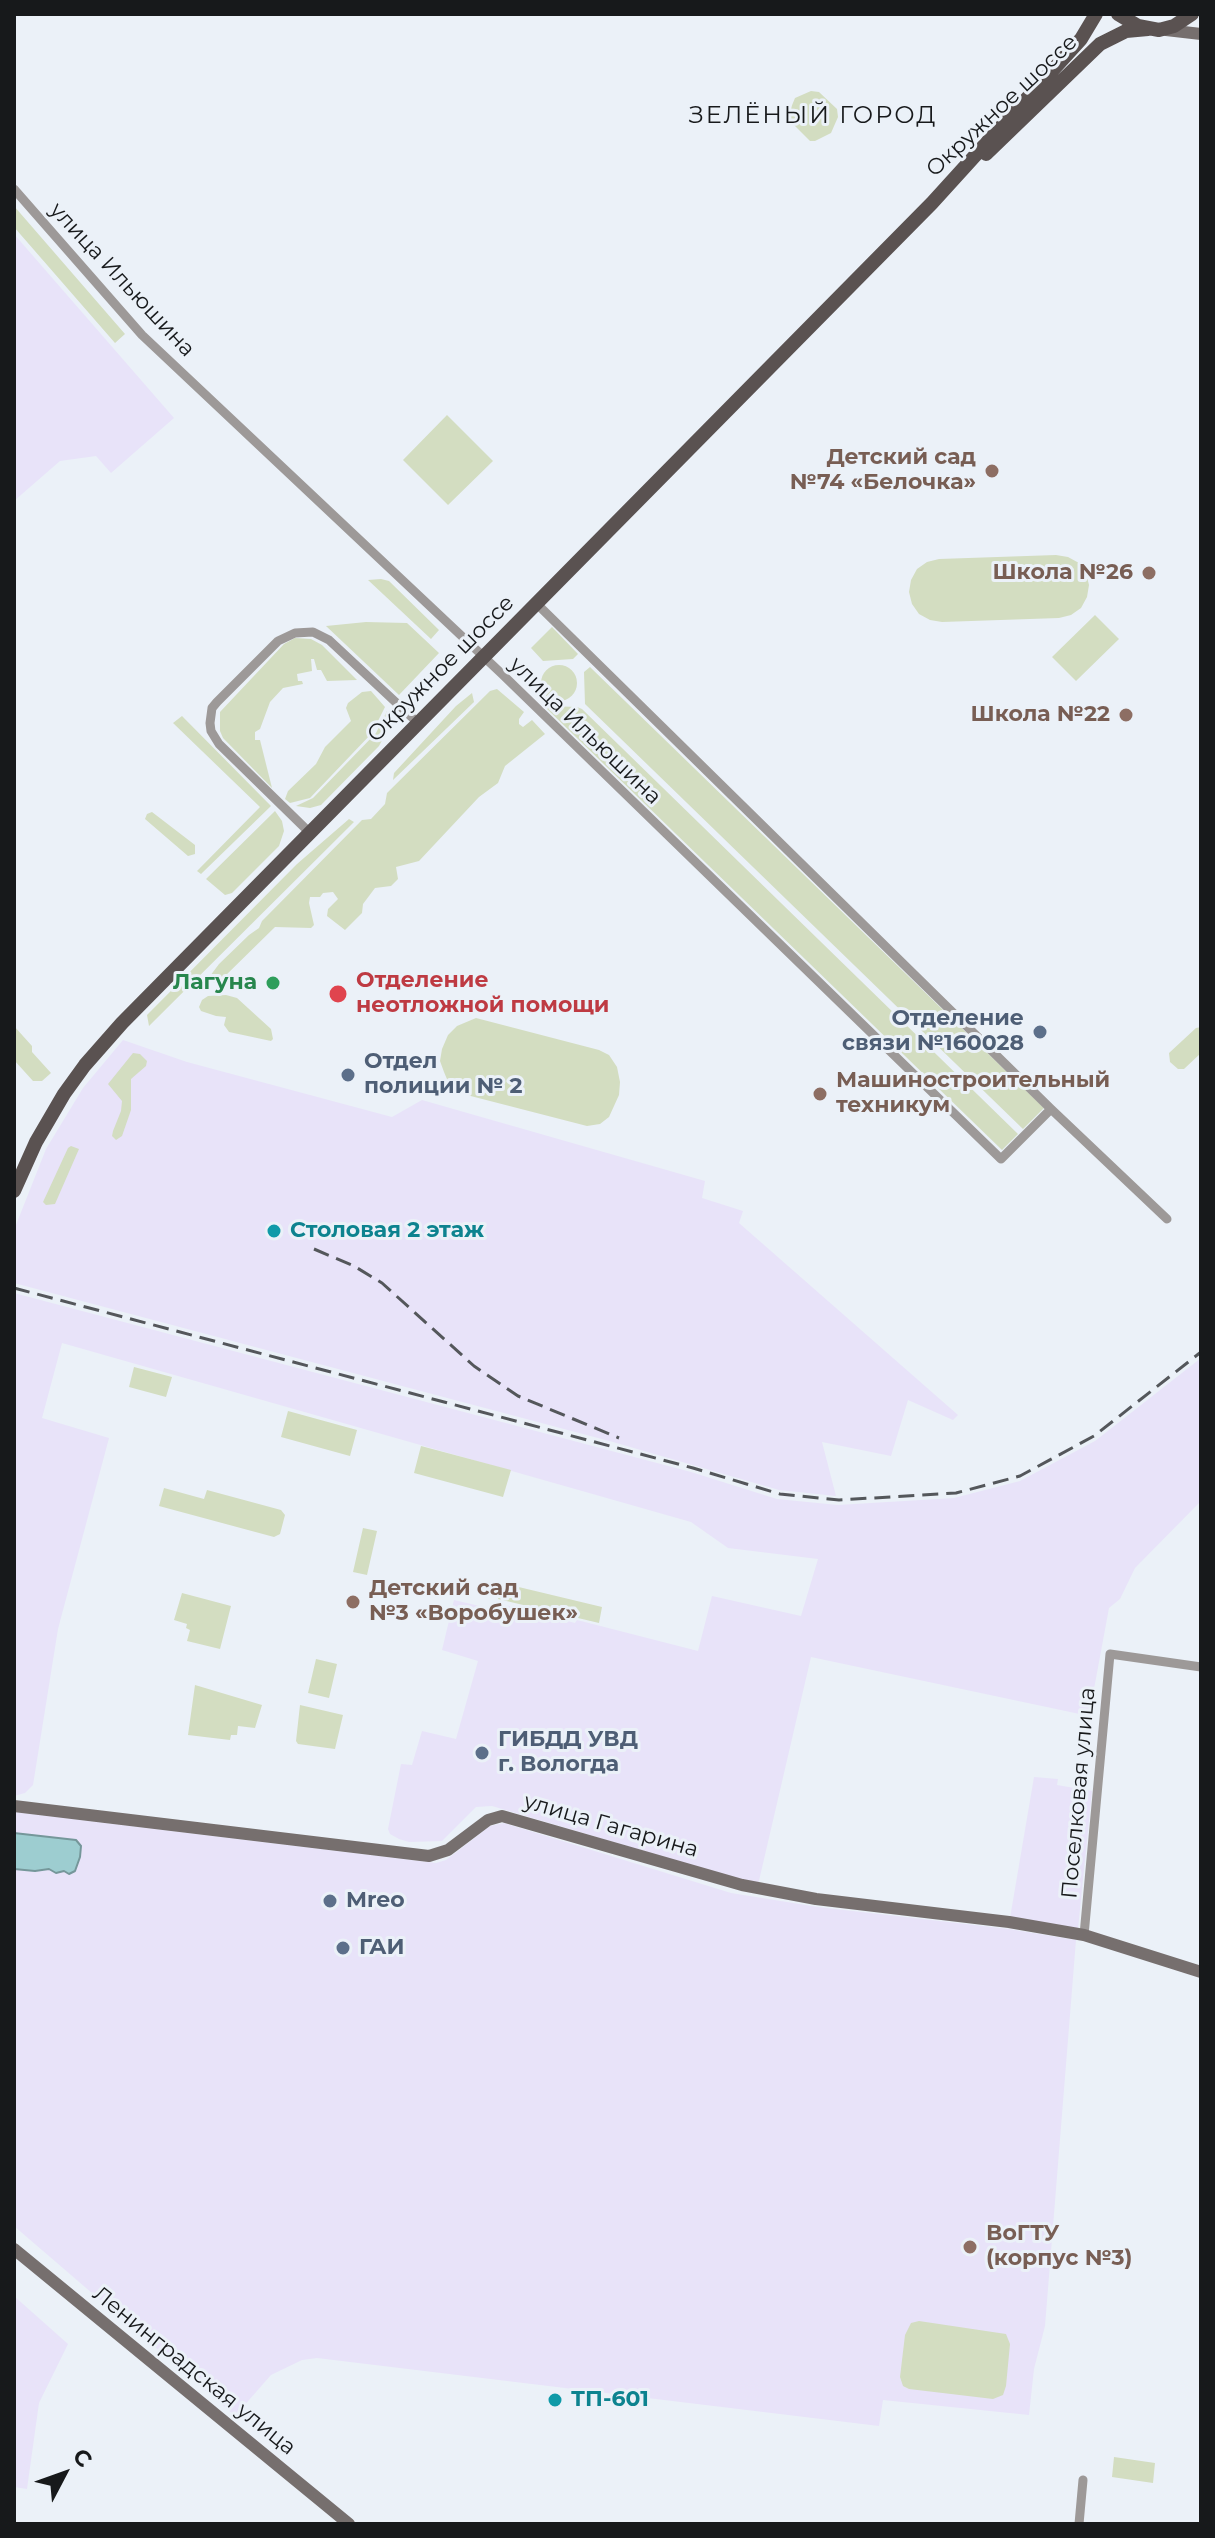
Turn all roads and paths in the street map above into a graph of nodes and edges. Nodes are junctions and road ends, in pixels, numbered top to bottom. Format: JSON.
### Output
{"nodes":[{"id":1,"x":1096,"y":14,"type":"edge"},
{"id":2,"x":1118,"y":14,"type":"edge"},
{"id":3,"x":1192,"y":14,"type":"edge"},
{"id":4,"x":1154,"y":29,"type":"junction"},
{"id":5,"x":1201,"y":34,"type":"edge"},
{"id":6,"x":14,"y":189,"type":"edge"},
{"id":7,"x":932,"y":203,"type":"junction"},
{"id":8,"x":537,"y":604,"type":"junction"},
{"id":9,"x":484,"y":657,"type":"junction"},
{"id":10,"x":418,"y":723,"type":"junction"},
{"id":11,"x":310,"y":833,"type":"junction"},
{"id":12,"x":1051,"y":1109,"type":"junction"},
{"id":13,"x":14,"y":1191,"type":"edge"},
{"id":14,"x":1167,"y":1219,"type":"dead end"},
{"id":15,"x":1201,"y":1667,"type":"edge"},
{"id":16,"x":14,"y":1806,"type":"edge"},
{"id":17,"x":1084,"y":1935,"type":"junction"},
{"id":18,"x":1201,"y":1972,"type":"edge"},
{"id":19,"x":14,"y":2249,"type":"edge"},
{"id":20,"x":1083,"y":2480,"type":"dead end"},
{"id":21,"x":346,"y":2523,"type":"edge"},
{"id":22,"x":1079,"y":2524,"type":"edge"}],
"edges":[{"from":1,"to":7,"type":"main road","name":"Окружное шоссе"},
{"from":2,"to":4,"type":"main road"},
{"from":3,"to":4,"type":"main road","name":"Окружное шоссе"},
{"from":4,"to":5,"type":"street"},
{"from":4,"to":7,"type":"main road","name":"Окружное шоссе"},
{"from":6,"to":9,"type":"street","name":"улица Ильюшина"},
{"from":7,"to":8,"type":"main road","name":"Окружное шоссе"},
{"from":8,"to":9,"type":"main road","name":"Окружное шоссе"},
{"from":8,"to":12,"type":"street"},
{"from":9,"to":10,"type":"main road","name":"Окружное шоссе"},
{"from":9,"to":12,"type":"street","name":"улица Ильюшина"},
{"from":10,"to":11,"type":"main road","name":"Окружное шоссе"},
{"from":10,"to":11,"type":"street"},
{"from":11,"to":13,"type":"main road","name":"Окружное шоссе"},
{"from":12,"to":14,"type":"street"},
{"from":15,"to":17,"type":"street","name":"Поселковая улица"},
{"from":16,"to":17,"type":"street","name":"улица Гагарина"},
{"from":17,"to":18,"type":"street","name":"улица Гагарина"},
{"from":19,"to":21,"type":"street","name":"Ленинградская улица"},
{"from":20,"to":22,"type":"street"}]}
